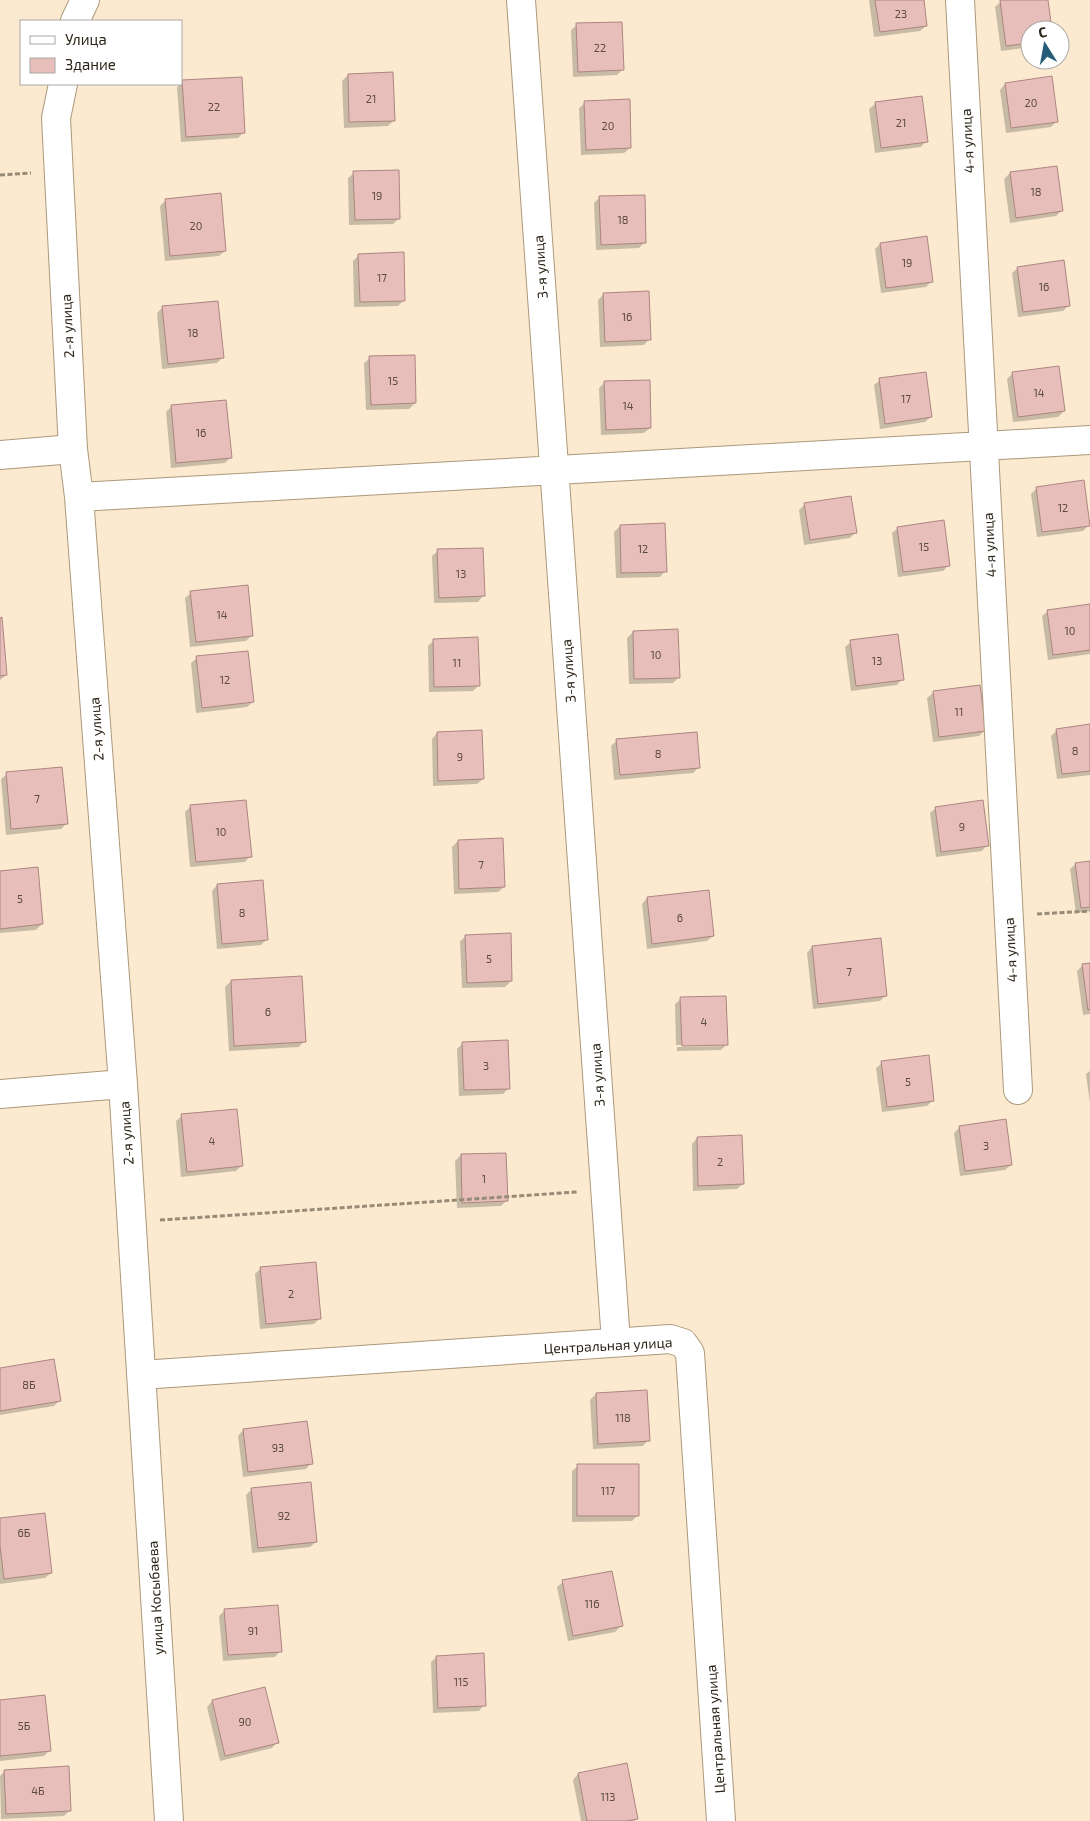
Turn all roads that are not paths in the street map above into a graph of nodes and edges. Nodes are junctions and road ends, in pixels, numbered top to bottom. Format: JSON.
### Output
{"nodes":[{"id":1,"x":85,"y":0,"type":"edge"},
{"id":2,"x":521,"y":0,"type":"edge"},
{"id":3,"x":960,"y":0,"type":"edge"},
{"id":4,"x":75,"y":20,"type":"edge"},
{"id":5,"x":63,"y":85,"type":"edge"},
{"id":6,"x":1090,"y":440,"type":"edge"},
{"id":7,"x":983,"y":446,"type":"junction"},
{"id":8,"x":73,"y":449,"type":"junction"},
{"id":9,"x":0,"y":454,"type":"edge"},
{"id":10,"x":554,"y":470,"type":"junction"},
{"id":11,"x":79,"y":497,"type":"junction"},
{"id":12,"x":123,"y":1084,"type":"junction"},
{"id":13,"x":1018,"y":1090,"type":"dead end"},
{"id":14,"x":0,"y":1094,"type":"edge"},
{"id":15,"x":616,"y":1342,"type":"junction"},
{"id":16,"x":142,"y":1375,"type":"junction"},
{"id":17,"x":169,"y":1821,"type":"edge"},
{"id":18,"x":721,"y":1821,"type":"edge"}],
"edges":[{"from":1,"to":4,"type":"street"},
{"from":2,"to":10,"type":"street","name":"3-я улица"},
{"from":3,"to":7,"type":"street","name":"4-я улица"},
{"from":5,"to":8,"type":"street","name":"2-я улица"},
{"from":6,"to":7,"type":"street"},
{"from":7,"to":10,"type":"street"},
{"from":7,"to":13,"type":"street","name":"4-я улица"},
{"from":8,"to":9,"type":"street"},
{"from":8,"to":11,"type":"street","name":"2-я улица"},
{"from":10,"to":11,"type":"street"},
{"from":10,"to":15,"type":"street","name":"3-я улица"},
{"from":11,"to":12,"type":"street","name":"2-я улица"},
{"from":12,"to":14,"type":"street"},
{"from":12,"to":16,"type":"street","name":"2-я улица"},
{"from":15,"to":16,"type":"street","name":"Центральная улица"},
{"from":15,"to":18,"type":"street","name":"Центральная улица"},
{"from":16,"to":17,"type":"street","name":"улица Косыбаева"}]}
